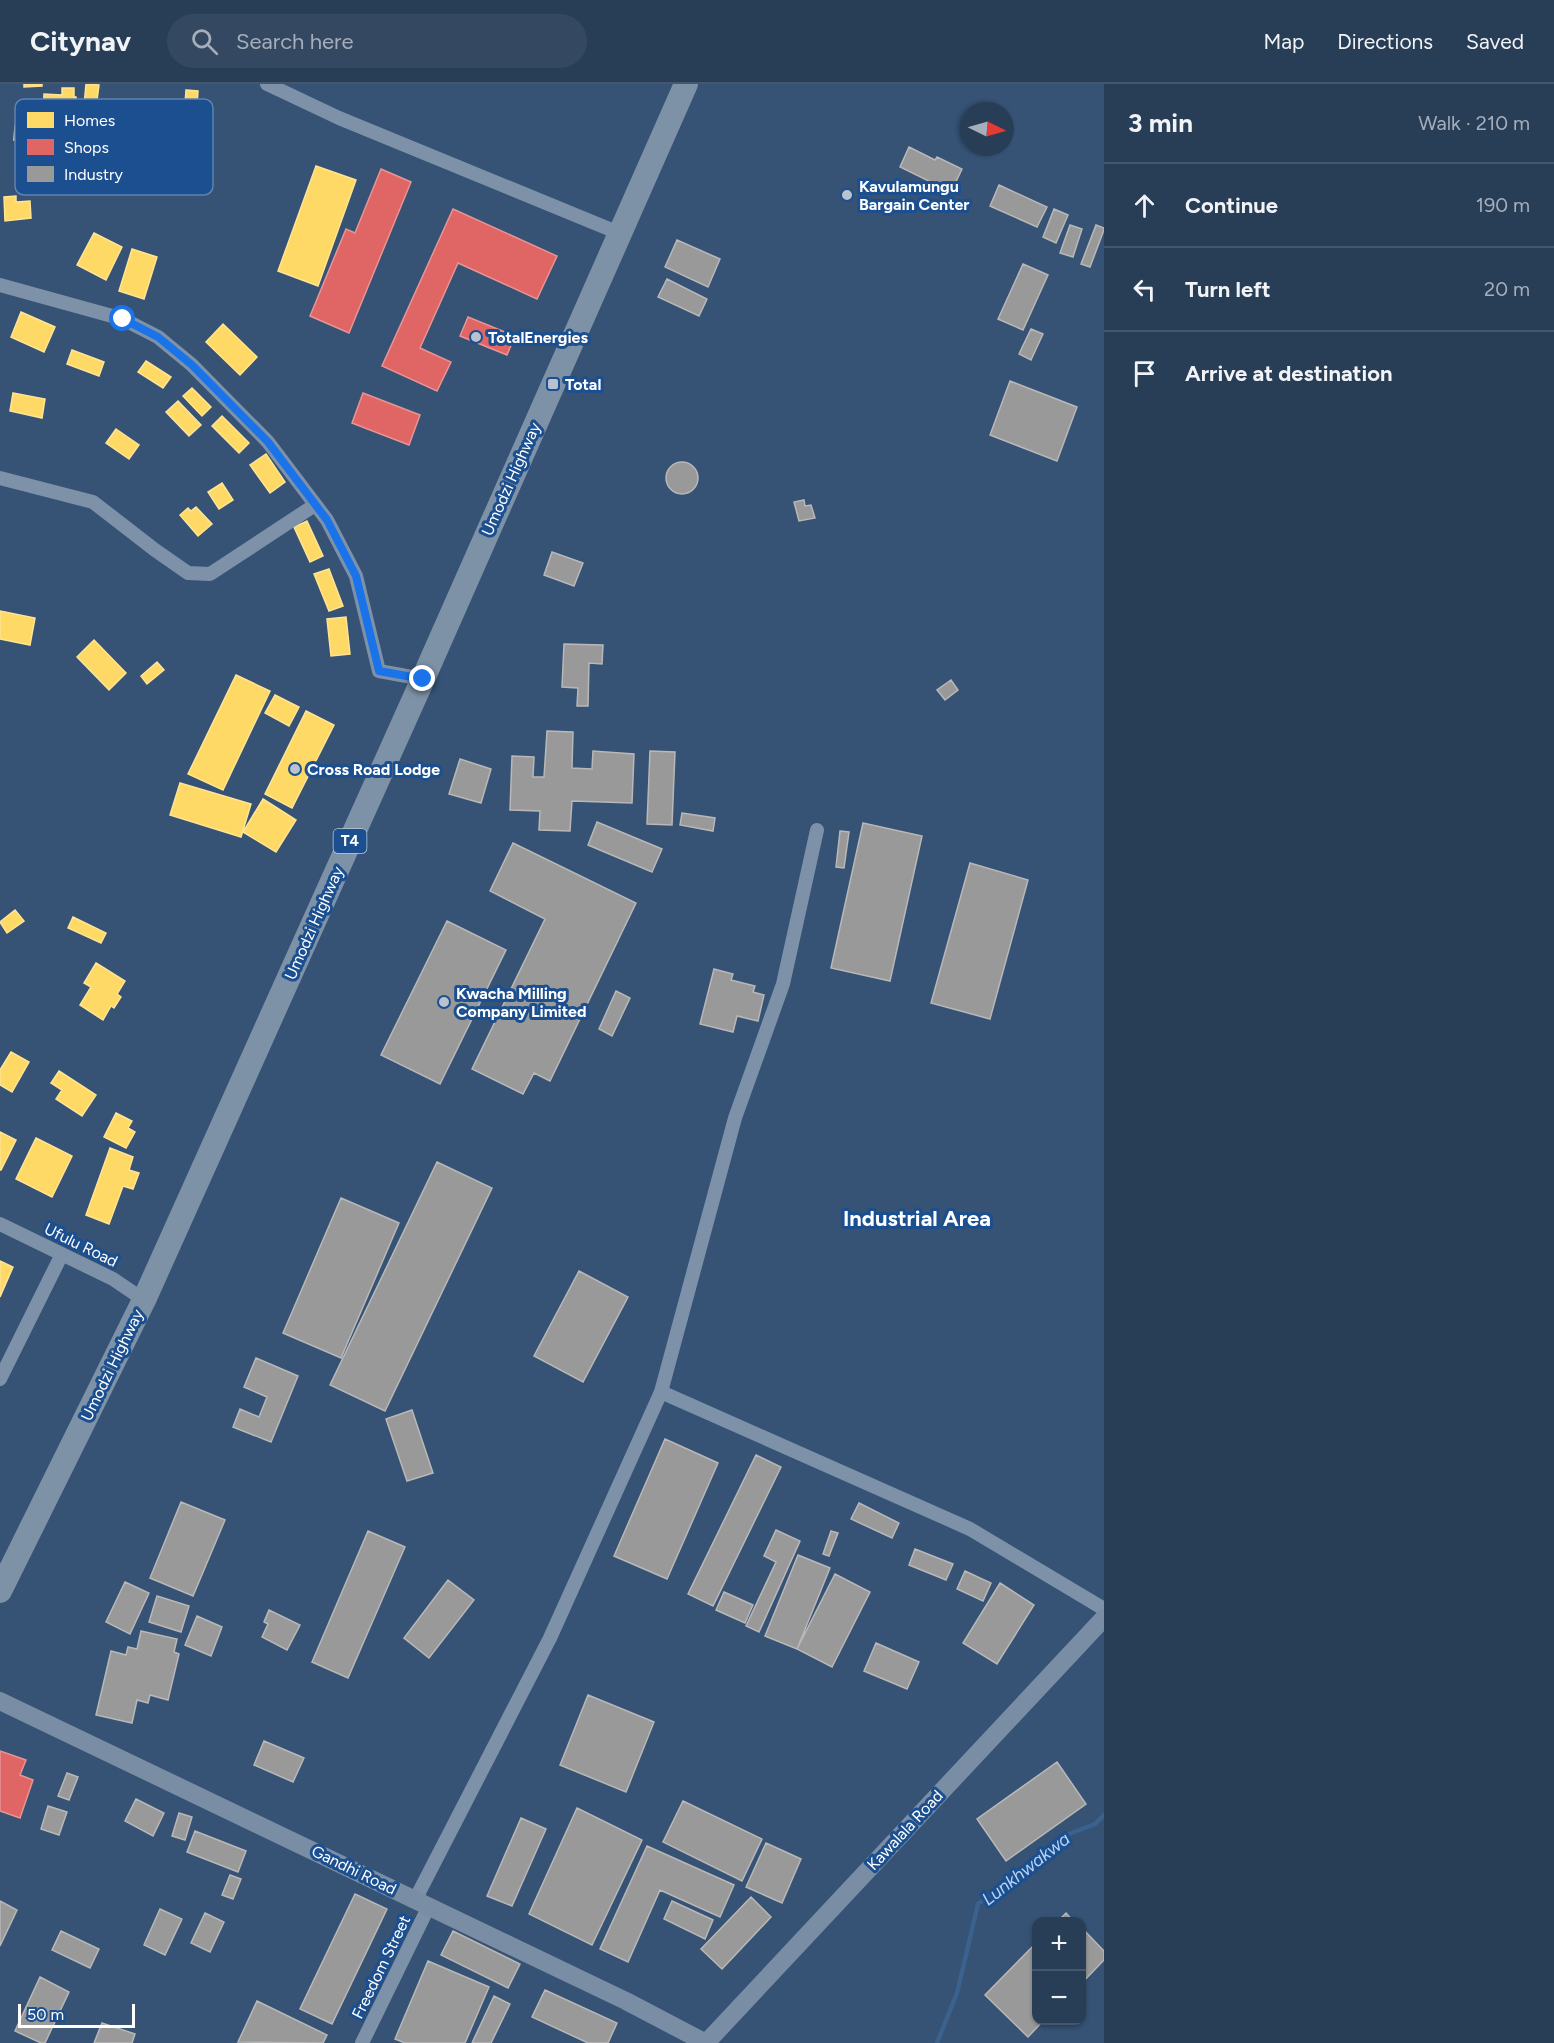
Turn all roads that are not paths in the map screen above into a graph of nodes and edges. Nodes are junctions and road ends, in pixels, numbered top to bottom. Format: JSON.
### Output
{"nodes":[{"id":1,"x":267,"y":84,"type":"edge"},
{"id":2,"x":686,"y":84,"type":"edge"},
{"id":3,"x":619,"y":234,"type":"junction"},
{"id":4,"x":0,"y":285,"type":"edge"},
{"id":5,"x":1,"y":478,"type":"edge"},
{"id":6,"x":315,"y":504,"type":"junction"},
{"id":7,"x":423,"y":679,"type":"junction"},
{"id":8,"x":817,"y":830,"type":"dead end"},
{"id":9,"x":0,"y":1224,"type":"edge"},
{"id":10,"x":62,"y":1254,"type":"junction"},
{"id":11,"x":144,"y":1300,"type":"junction"},
{"id":12,"x":0,"y":1379,"type":"edge"},
{"id":13,"x":661,"y":1392,"type":"junction"},
{"id":14,"x":0,"y":1591,"type":"edge"},
{"id":15,"x":1104,"y":1609,"type":"edge"},
{"id":16,"x":1104,"y":1618,"type":"edge"},
{"id":17,"x":0,"y":1701,"type":"edge"},
{"id":18,"x":422,"y":1903,"type":"junction"},
{"id":19,"x":362,"y":2043,"type":"edge"},
{"id":20,"x":706,"y":2043,"type":"edge"}],
"edges":[{"from":1,"to":3,"type":"street"},
{"from":2,"to":3,"type":"highway","name":"Umodzi Highway","number":"T4"},
{"from":3,"to":7,"type":"highway","name":"Umodzi Highway","number":"T4"},
{"from":4,"to":6,"type":"street"},
{"from":5,"to":6,"type":"street"},
{"from":6,"to":7,"type":"street"},
{"from":7,"to":11,"type":"highway","name":"Umodzi Highway","number":"T4"},
{"from":8,"to":13,"type":"street","name":"Freedom Street"},
{"from":9,"to":10,"type":"street","name":"Ufulu Road"},
{"from":10,"to":11,"type":"street","name":"Ufulu Road"},
{"from":10,"to":12,"type":"street"},
{"from":11,"to":14,"type":"highway","name":"Umodzi Highway","number":"T4"},
{"from":13,"to":15,"type":"street"},
{"from":13,"to":18,"type":"street","name":"Freedom Street"},
{"from":16,"to":20,"type":"street","name":"Kawalala Road"},
{"from":17,"to":18,"type":"street","name":"Gandhi Road"},
{"from":18,"to":19,"type":"street","name":"Freedom Street"},
{"from":18,"to":20,"type":"street","name":"Gandhi Road"}]}
